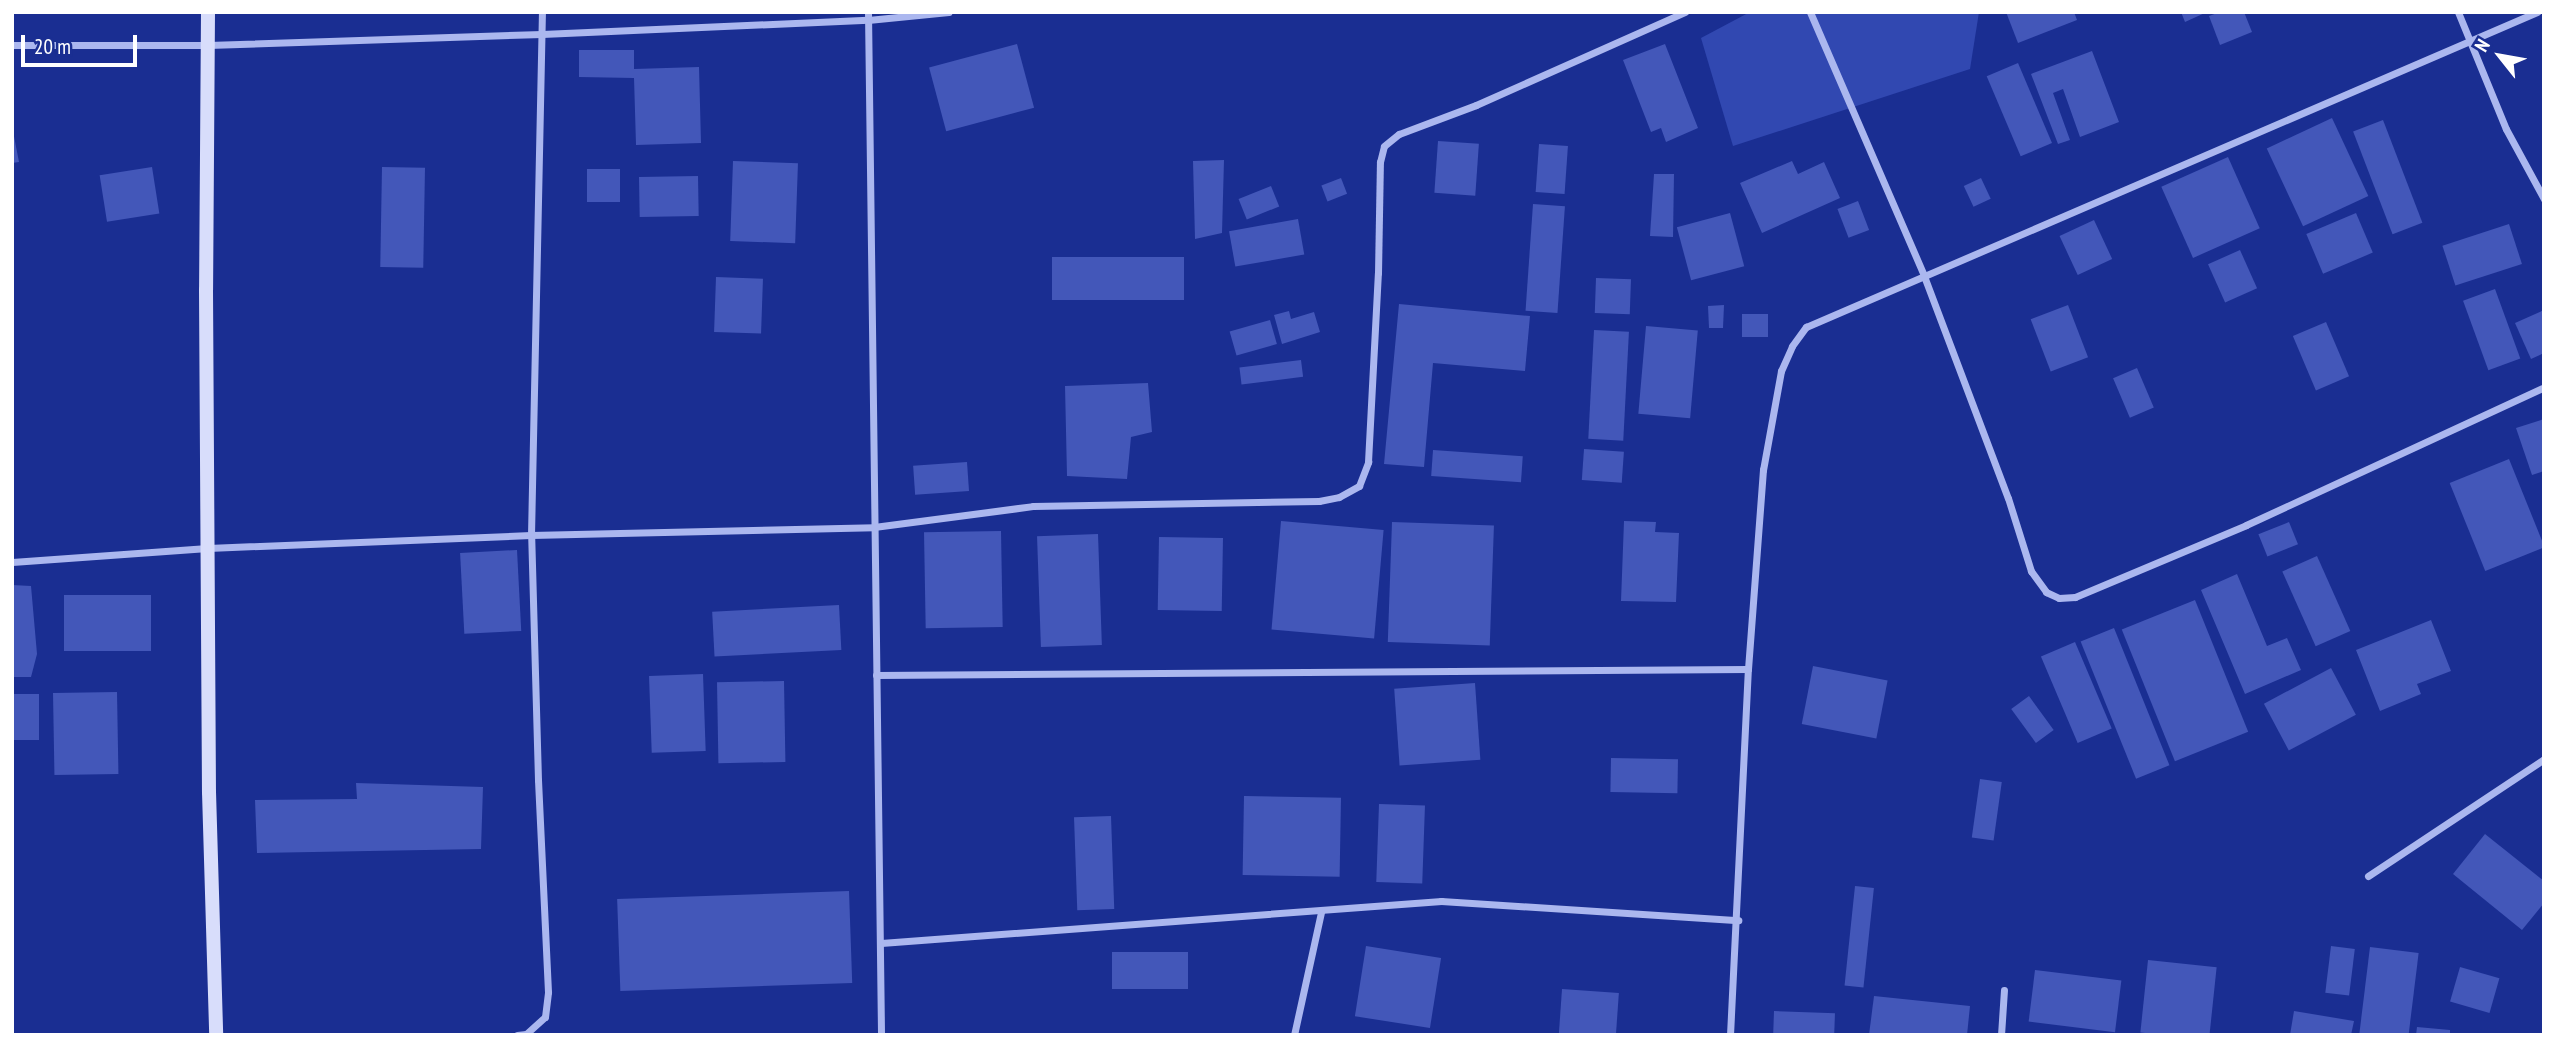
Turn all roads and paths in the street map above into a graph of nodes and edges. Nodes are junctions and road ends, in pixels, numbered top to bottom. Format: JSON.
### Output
{"nodes":[{"id":1,"x":208,"y":12,"type":"edge"},
{"id":2,"x":542,"y":12,"type":"edge"},
{"id":3,"x":949,"y":12,"type":"edge"},
{"id":4,"x":1685,"y":12,"type":"edge"},
{"id":5,"x":1810,"y":12,"type":"edge"},
{"id":6,"x":2458,"y":12,"type":"edge"},
{"id":7,"x":2537,"y":12,"type":"edge"},
{"id":8,"x":868,"y":16,"type":"edge"},
{"id":9,"x":542,"y":34,"type":"junction"},
{"id":10,"x":2470,"y":39,"type":"junction"},
{"id":11,"x":12,"y":45,"type":"edge"},
{"id":12,"x":208,"y":46,"type":"junction"},
{"id":13,"x":2544,"y":199,"type":"edge"},
{"id":14,"x":1924,"y":276,"type":"junction"},
{"id":15,"x":2544,"y":387,"type":"edge"},
{"id":16,"x":874,"y":527,"type":"junction"},
{"id":17,"x":531,"y":535,"type":"junction"},
{"id":18,"x":208,"y":548,"type":"junction"},
{"id":19,"x":12,"y":562,"type":"edge"},
{"id":20,"x":1748,"y":669,"type":"junction"},
{"id":21,"x":876,"y":675,"type":"junction"},
{"id":22,"x":2544,"y":760,"type":"edge"},
{"id":23,"x":2368,"y":876,"type":"dead end"},
{"id":24,"x":1321,"y":912,"type":"junction"},
{"id":25,"x":1738,"y":920,"type":"junction"},
{"id":26,"x":881,"y":943,"type":"junction"},
{"id":27,"x":2004,"y":990,"type":"dead end"},
{"id":28,"x":216,"y":1035,"type":"edge"},
{"id":29,"x":517,"y":1035,"type":"edge"},
{"id":30,"x":881,"y":1035,"type":"edge"},
{"id":31,"x":1294,"y":1035,"type":"edge"},
{"id":32,"x":1730,"y":1035,"type":"edge"},
{"id":33,"x":2001,"y":1035,"type":"edge"}],
"edges":[{"from":1,"to":12,"type":"street"},
{"from":2,"to":9,"type":"street"},
{"from":3,"to":8,"type":"street"},
{"from":4,"to":16,"type":"street"},
{"from":5,"to":14,"type":"street"},
{"from":6,"to":10,"type":"street"},
{"from":7,"to":10,"type":"street"},
{"from":8,"to":9,"type":"street"},
{"from":8,"to":16,"type":"street"},
{"from":9,"to":12,"type":"street"},
{"from":9,"to":17,"type":"street"},
{"from":10,"to":13,"type":"street"},
{"from":10,"to":14,"type":"street"},
{"from":11,"to":12,"type":"street"},
{"from":12,"to":18,"type":"street"},
{"from":14,"to":15,"type":"street"},
{"from":14,"to":20,"type":"street"},
{"from":16,"to":17,"type":"street"},
{"from":16,"to":21,"type":"street"},
{"from":17,"to":18,"type":"street"},
{"from":17,"to":29,"type":"street"},
{"from":18,"to":19,"type":"street"},
{"from":18,"to":28,"type":"street"},
{"from":20,"to":21,"type":"street"},
{"from":20,"to":25,"type":"street"},
{"from":21,"to":26,"type":"street"},
{"from":22,"to":23,"type":"street"},
{"from":24,"to":25,"type":"street"},
{"from":24,"to":26,"type":"street"},
{"from":24,"to":31,"type":"street"},
{"from":25,"to":32,"type":"street"},
{"from":26,"to":30,"type":"street"},
{"from":27,"to":33,"type":"street"}]}
